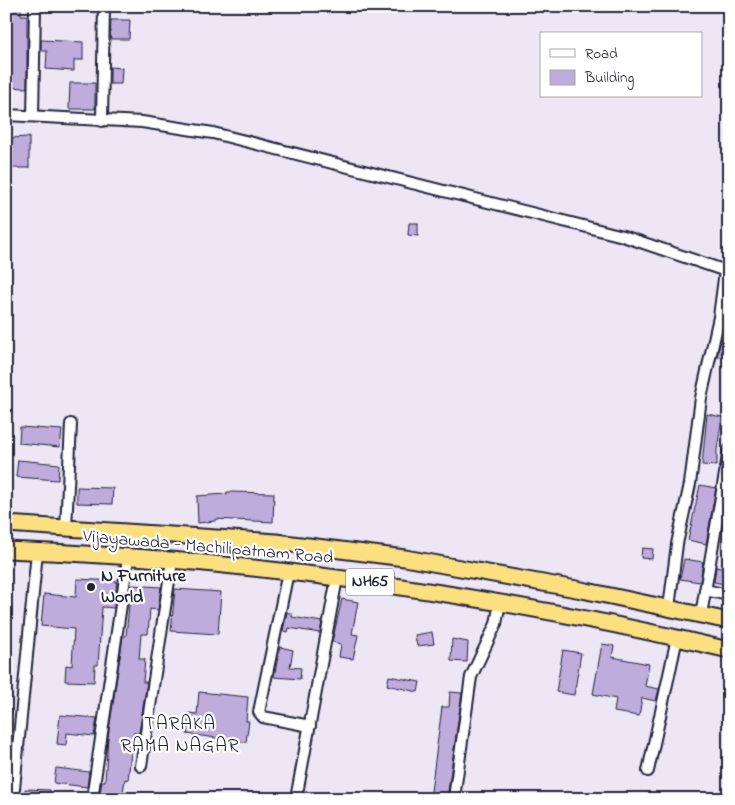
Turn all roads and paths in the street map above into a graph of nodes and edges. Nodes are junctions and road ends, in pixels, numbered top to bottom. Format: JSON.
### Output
{"nodes":[{"id":1,"x":35,"y":6,"type":"edge"},
{"id":2,"x":104,"y":6,"type":"edge"},
{"id":3,"x":6,"y":115,"type":"edge"},
{"id":4,"x":33,"y":116,"type":"junction"},
{"id":5,"x":102,"y":121,"type":"junction"},
{"id":6,"x":727,"y":272,"type":"edge"},
{"id":7,"x":71,"y":424,"type":"dead end"},
{"id":8,"x":729,"y":450,"type":"edge"},
{"id":9,"x":6,"y":524,"type":"edge"},
{"id":10,"x":66,"y":528,"type":"junction"},
{"id":11,"x":6,"y":550,"type":"edge"},
{"id":12,"x":37,"y":552,"type":"junction"},
{"id":13,"x":128,"y":558,"type":"junction"},
{"id":14,"x":172,"y":561,"type":"junction"},
{"id":15,"x":288,"y":572,"type":"junction"},
{"id":16,"x":337,"y":578,"type":"junction"},
{"id":17,"x":705,"y":590,"type":"junction"},
{"id":18,"x":729,"y":595,"type":"edge"},
{"id":19,"x":500,"y":602,"type":"junction"},
{"id":20,"x":669,"y":608,"type":"junction"},
{"id":21,"x":701,"y":615,"type":"junction"},
{"id":22,"x":729,"y":621,"type":"edge"},
{"id":23,"x":677,"y":638,"type":"junction"},
{"id":24,"x":729,"y":650,"type":"edge"},
{"id":25,"x":310,"y":726,"type":"junction"},
{"id":26,"x":11,"y":763,"type":"edge"},
{"id":27,"x":141,"y":766,"type":"dead end"},
{"id":28,"x":648,"y":771,"type":"dead end"},
{"id":29,"x":454,"y":798,"type":"edge"},
{"id":30,"x":13,"y":799,"type":"edge"},
{"id":31,"x":92,"y":799,"type":"edge"},
{"id":32,"x":296,"y":799,"type":"edge"}],
"edges":[{"from":1,"to":4,"type":"street"},
{"from":2,"to":5,"type":"street"},
{"from":3,"to":4,"type":"street"},
{"from":4,"to":5,"type":"street"},
{"from":5,"to":6,"type":"street"},
{"from":6,"to":20,"type":"street"},
{"from":7,"to":10,"type":"street"},
{"from":8,"to":17,"type":"street"},
{"from":9,"to":10,"type":"highway","name":"Vijayawada - Machilipatnam Road","number":"NH65"},
{"from":10,"to":20,"type":"highway","name":"Vijayawada - Machilipatnam Road","number":"NH65"},
{"from":11,"to":12,"type":"highway","name":"Vijayawada - Machilipatnam Road","number":"NH65"},
{"from":12,"to":13,"type":"highway","name":"Vijayawada - Machilipatnam Road","number":"NH65"},
{"from":12,"to":26,"type":"street"},
{"from":13,"to":14,"type":"highway","name":"Vijayawada - Machilipatnam Road","number":"NH65"},
{"from":13,"to":31,"type":"street"},
{"from":14,"to":15,"type":"highway","name":"Vijayawada - Machilipatnam Road","number":"NH65"},
{"from":14,"to":27,"type":"street"},
{"from":15,"to":16,"type":"highway","name":"Vijayawada - Machilipatnam Road","number":"NH65"},
{"from":15,"to":25,"type":"street"},
{"from":16,"to":19,"type":"highway","name":"Vijayawada - Machilipatnam Road","number":"NH65"},
{"from":16,"to":25,"type":"street"},
{"from":17,"to":18,"type":"street"},
{"from":17,"to":21,"type":"street"},
{"from":19,"to":23,"type":"highway","name":"Vijayawada - Machilipatnam Road","number":"NH65"},
{"from":19,"to":29,"type":"street"},
{"from":20,"to":21,"type":"highway","name":"Vijayawada - Machilipatnam Road","number":"NH65"},
{"from":21,"to":22,"type":"highway","name":"Vijayawada - Machilipatnam Road","number":"NH65"},
{"from":23,"to":24,"type":"highway","name":"Vijayawada - Machilipatnam Road","number":"NH65"},
{"from":23,"to":28,"type":"street"},
{"from":25,"to":32,"type":"street"},
{"from":26,"to":30,"type":"street"}]}
